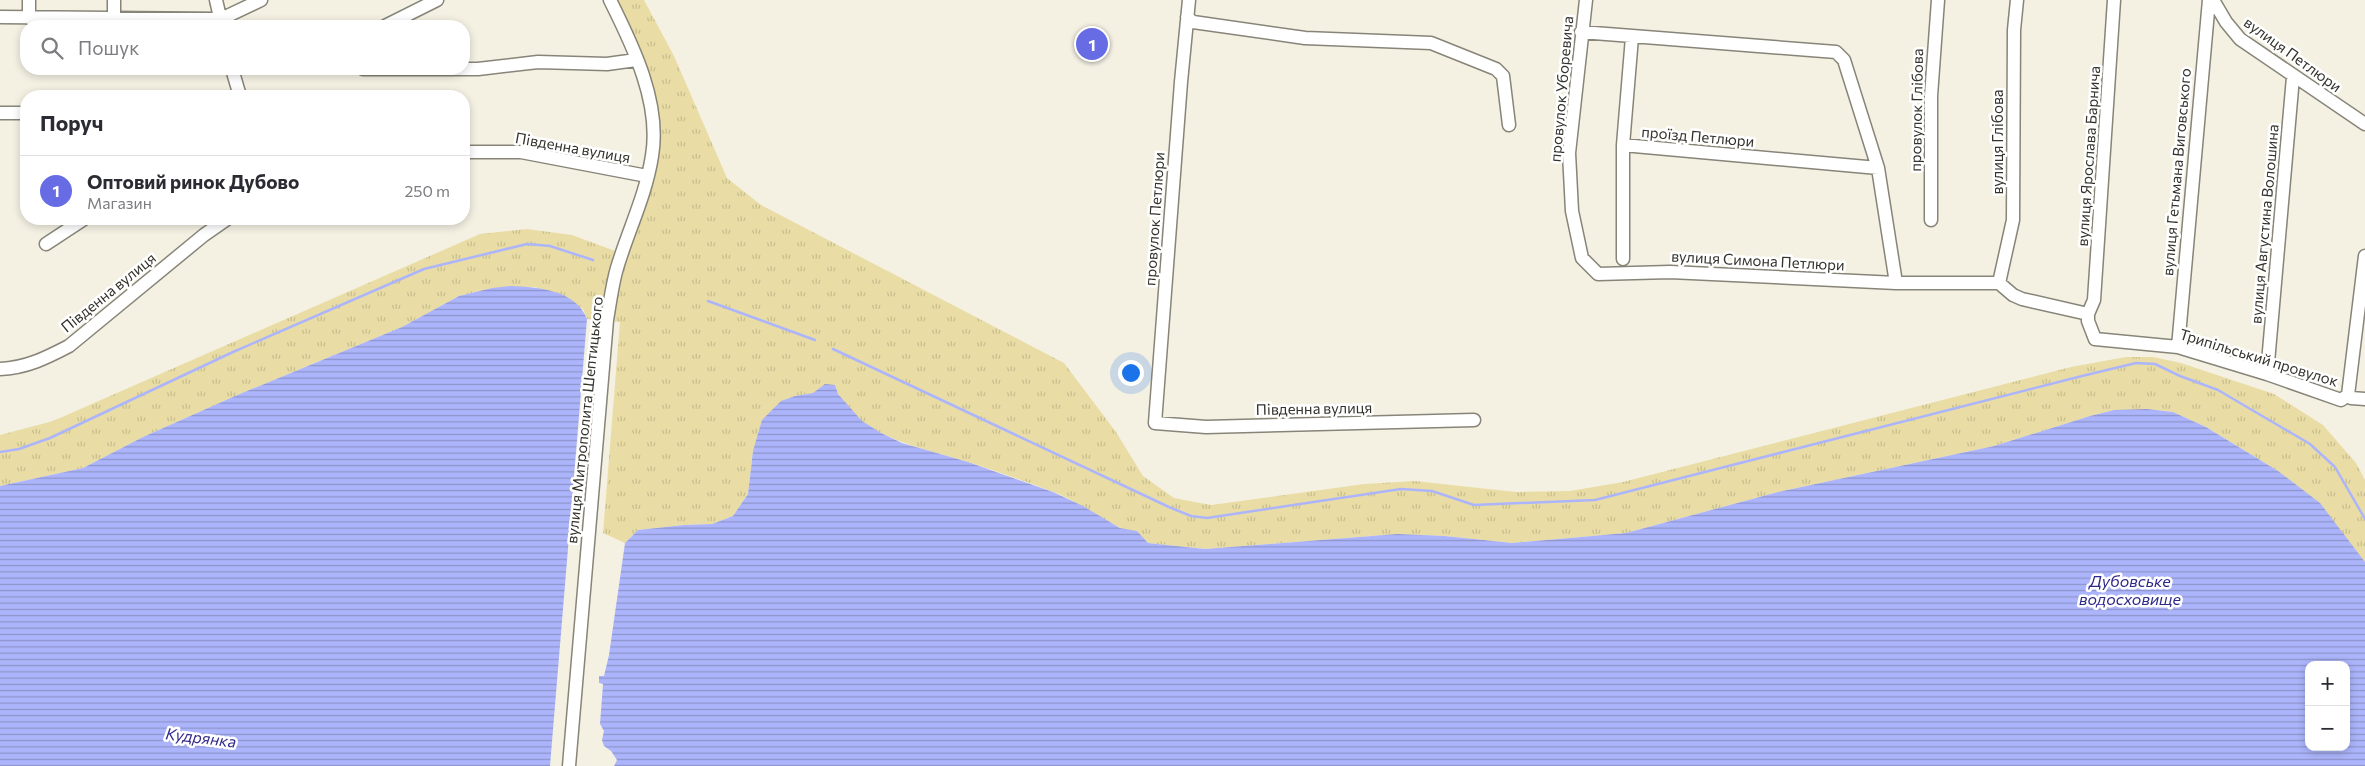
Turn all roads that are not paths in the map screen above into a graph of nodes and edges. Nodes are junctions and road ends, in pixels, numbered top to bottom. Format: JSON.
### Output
{"nodes":[{"id":1,"x":29,"y":0,"type":"edge"},
{"id":2,"x":114,"y":0,"type":"edge"},
{"id":3,"x":216,"y":0,"type":"edge"},
{"id":4,"x":261,"y":0,"type":"edge"},
{"id":5,"x":437,"y":0,"type":"edge"},
{"id":6,"x":610,"y":0,"type":"edge"},
{"id":7,"x":1189,"y":0,"type":"edge"},
{"id":8,"x":1586,"y":0,"type":"edge"},
{"id":9,"x":1938,"y":0,"type":"edge"},
{"id":10,"x":2017,"y":0,"type":"edge"},
{"id":11,"x":2114,"y":0,"type":"edge"},
{"id":12,"x":2209,"y":0,"type":"edge"},
{"id":13,"x":2213,"y":0,"type":"edge"},
{"id":14,"x":0,"y":17,"type":"edge"},
{"id":15,"x":1187,"y":17,"type":"junction"},
{"id":16,"x":29,"y":18,"type":"junction"},
{"id":17,"x":114,"y":19,"type":"junction"},
{"id":18,"x":141,"y":20,"type":"edge"},
{"id":19,"x":220,"y":20,"type":"edge"},
{"id":20,"x":226,"y":20,"type":"edge"},
{"id":21,"x":398,"y":20,"type":"edge"},
{"id":22,"x":1581,"y":32,"type":"junction"},
{"id":23,"x":1632,"y":37,"type":"junction"},
{"id":24,"x":636,"y":60,"type":"junction"},
{"id":25,"x":470,"y":69,"type":"edge"},
{"id":26,"x":234,"y":75,"type":"edge"},
{"id":27,"x":2293,"y":76,"type":"junction"},
{"id":28,"x":238,"y":90,"type":"edge"},
{"id":29,"x":0,"y":113,"type":"edge"},
{"id":30,"x":20,"y":113,"type":"edge"},
{"id":31,"x":1509,"y":124,"type":"dead end"},
{"id":32,"x":2365,"y":124,"type":"edge"},
{"id":33,"x":1624,"y":145,"type":"junction"},
{"id":34,"x":470,"y":152,"type":"edge"},
{"id":35,"x":1878,"y":168,"type":"junction"},
{"id":36,"x":647,"y":176,"type":"junction"},
{"id":37,"x":1931,"y":220,"type":"dead end"},
{"id":38,"x":75,"y":225,"type":"edge"},
{"id":39,"x":218,"y":225,"type":"edge"},
{"id":40,"x":46,"y":244,"type":"dead end"},
{"id":41,"x":2365,"y":256,"type":"edge"},
{"id":42,"x":1622,"y":259,"type":"dead end"},
{"id":43,"x":1618,"y":274,"type":"joint"},
{"id":44,"x":1896,"y":283,"type":"junction"},
{"id":45,"x":1999,"y":283,"type":"junction"},
{"id":46,"x":2088,"y":314,"type":"junction"},
{"id":47,"x":2178,"y":347,"type":"junction"},
{"id":48,"x":0,"y":369,"type":"edge"},
{"id":49,"x":2267,"y":374,"type":"junction"},
{"id":50,"x":2348,"y":395,"type":"junction"},
{"id":51,"x":2365,"y":399,"type":"edge"},
{"id":52,"x":1474,"y":420,"type":"dead end"},
{"id":53,"x":1155,"y":423,"type":"joint"},
{"id":54,"x":569,"y":766,"type":"edge"}],
"edges":[{"from":1,"to":16,"type":"street"},
{"from":2,"to":17,"type":"street"},
{"from":3,"to":19,"type":"street"},
{"from":4,"to":20,"type":"street"},
{"from":5,"to":21,"type":"street"},
{"from":6,"to":24,"type":"street","name":"вулиця Митрополита Шептицького"},
{"from":7,"to":15,"type":"street","name":"провулок Петлюри"},
{"from":8,"to":22,"type":"street","name":"провулок Уборевича"},
{"from":9,"to":37,"type":"street","name":"провулок Глібова"},
{"from":10,"to":45,"type":"street","name":"вулиця Глібова"},
{"from":11,"to":46,"type":"street","name":"вулиця Ярослава Барнича"},
{"from":12,"to":47,"type":"street","name":"вулиця Гетьмана Виговського"},
{"from":13,"to":27,"type":"street","name":"вулиця Петлюри"},
{"from":14,"to":16,"type":"street"},
{"from":15,"to":31,"type":"street"},
{"from":15,"to":53,"type":"street","name":"провулок Петлюри"},
{"from":16,"to":17,"type":"street"},
{"from":17,"to":18,"type":"street"},
{"from":22,"to":23,"type":"street"},
{"from":22,"to":43,"type":"street","name":"провулок Уборевича"},
{"from":23,"to":33,"type":"street","name":"проїзд Петлюри"},
{"from":23,"to":35,"type":"street"},
{"from":24,"to":25,"type":"street"},
{"from":24,"to":36,"type":"street","name":"вулиця Митрополита Шептицького"},
{"from":26,"to":28,"type":"street"},
{"from":27,"to":32,"type":"street","name":"вулиця Петлюри"},
{"from":27,"to":49,"type":"street","name":"вулиця Августина Волошина"},
{"from":29,"to":30,"type":"street"},
{"from":33,"to":35,"type":"street","name":"проїзд Петлюри"},
{"from":33,"to":42,"type":"street"},
{"from":34,"to":36,"type":"street","name":"Південна вулиця"},
{"from":35,"to":44,"type":"street"},
{"from":36,"to":54,"type":"street","name":"вулиця Митрополита Шептицького"},
{"from":38,"to":40,"type":"street"},
{"from":39,"to":48,"type":"street","name":"Південна вулиця"},
{"from":41,"to":50,"type":"street"},
{"from":43,"to":44,"type":"street","name":"вулиця Симона Петлюри"},
{"from":44,"to":45,"type":"street"},
{"from":45,"to":46,"type":"street"},
{"from":46,"to":47,"type":"street","name":"Трипільський провулок"},
{"from":47,"to":49,"type":"street","name":"Трипільський провулок"},
{"from":49,"to":50,"type":"street","name":"Трипільський провулок"},
{"from":50,"to":51,"type":"street","name":"Трипільський провулок"},
{"from":52,"to":53,"type":"street","name":"Південна вулиця"}]}
